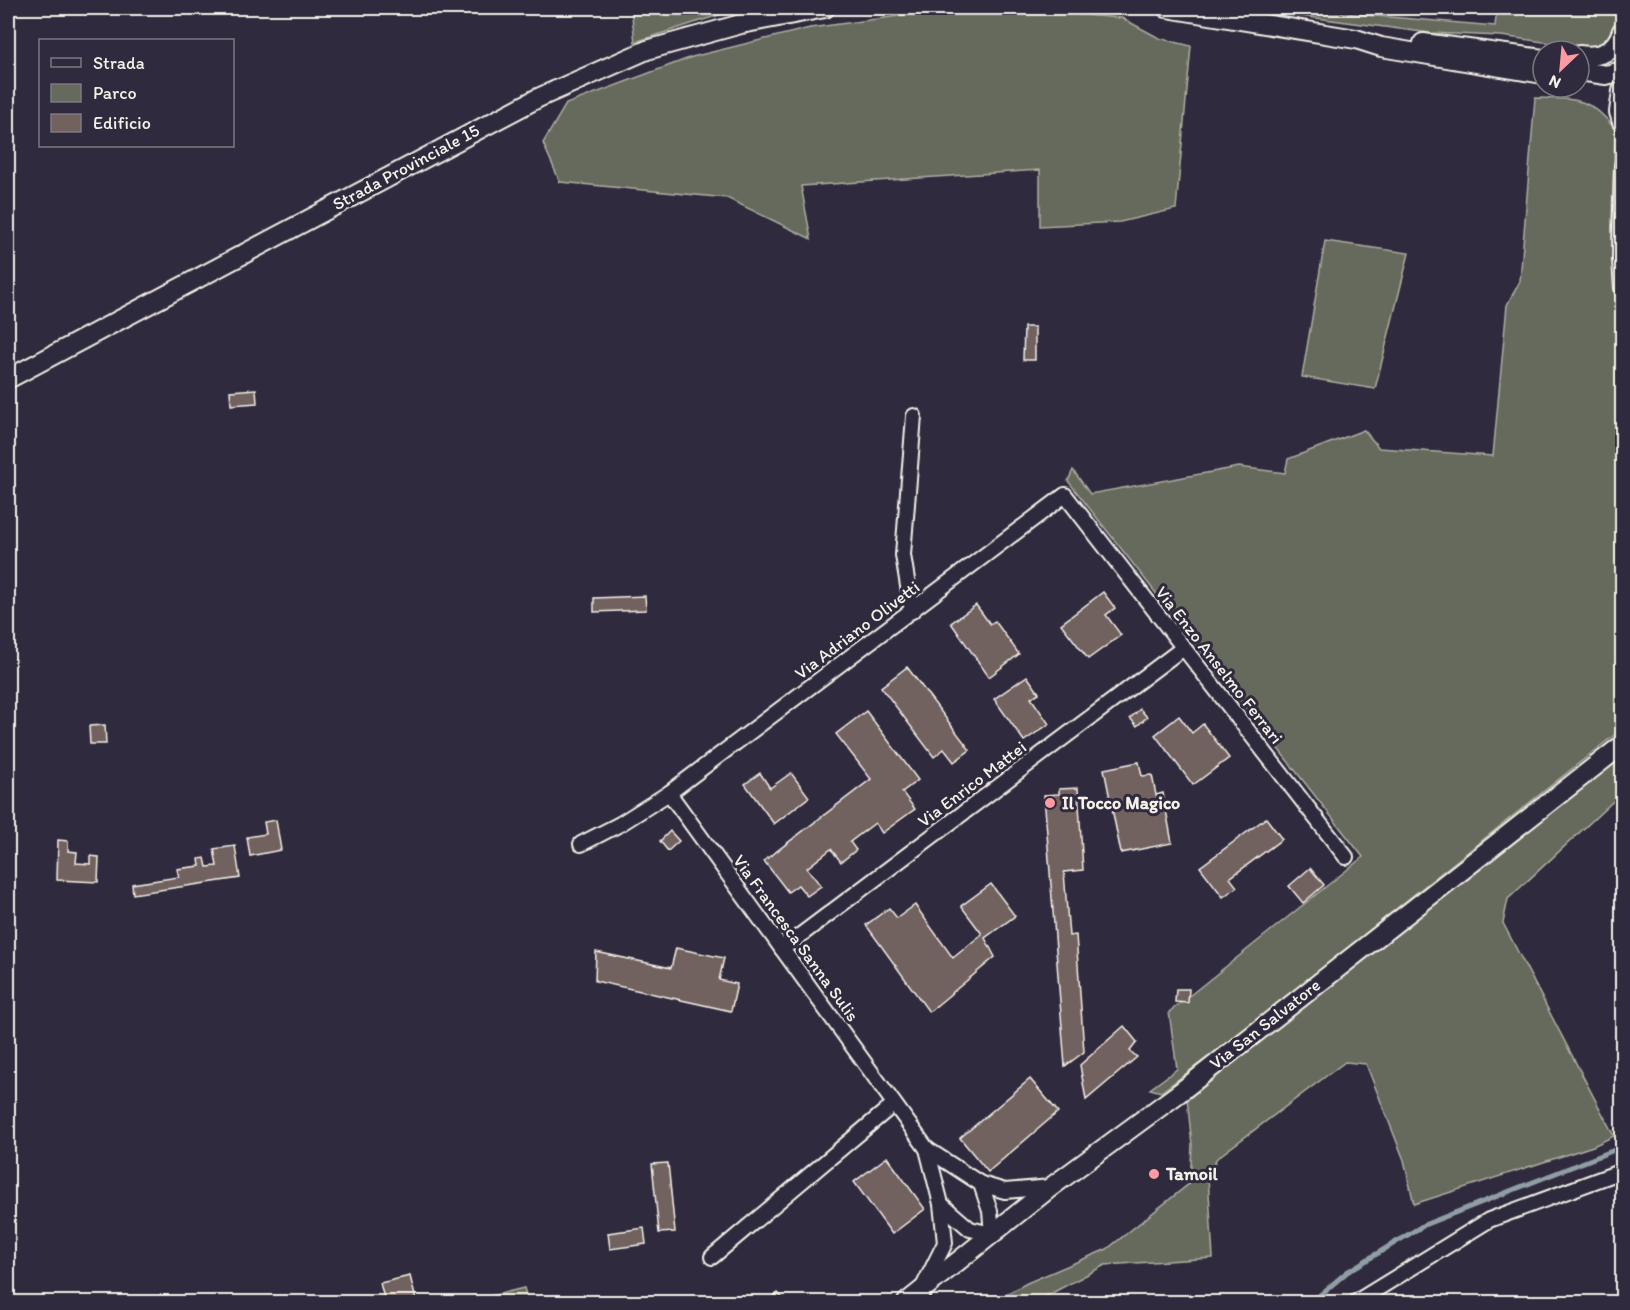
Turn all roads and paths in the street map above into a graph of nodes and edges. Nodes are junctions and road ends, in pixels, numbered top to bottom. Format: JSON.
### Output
{"nodes":[{"id":1,"x":825,"y":8,"type":"edge"},
{"id":2,"x":1167,"y":8,"type":"edge"},
{"id":3,"x":1356,"y":39,"type":"junction"},
{"id":4,"x":1622,"y":40,"type":"edge"},
{"id":5,"x":1531,"y":49,"type":"edge"},
{"id":6,"x":1504,"y":54,"type":"junction"},
{"id":7,"x":1591,"y":56,"type":"edge"},
{"id":8,"x":1531,"y":57,"type":"edge"},
{"id":9,"x":1591,"y":65,"type":"edge"},
{"id":10,"x":1623,"y":69,"type":"edge"},
{"id":11,"x":1531,"y":70,"type":"edge"},
{"id":12,"x":1591,"y":73,"type":"edge"},
{"id":13,"x":1591,"y":80,"type":"edge"},
{"id":14,"x":1623,"y":84,"type":"edge"},
{"id":15,"x":1623,"y":91,"type":"edge"},
{"id":16,"x":1623,"y":122,"type":"edge"},
{"id":17,"x":1623,"y":165,"type":"edge"},
{"id":18,"x":1623,"y":288,"type":"edge"},
{"id":19,"x":8,"y":379,"type":"edge"},
{"id":20,"x":914,"y":416,"type":"dead end"},
{"id":21,"x":1065,"y":495,"type":"joint"},
{"id":22,"x":912,"y":611,"type":"junction"},
{"id":23,"x":1183,"y":648,"type":"junction"},
{"id":24,"x":1623,"y":745,"type":"edge"},
{"id":25,"x":669,"y":793,"type":"junction"},
{"id":26,"x":581,"y":844,"type":"dead end"},
{"id":27,"x":1346,"y":857,"type":"dead end"},
{"id":28,"x":782,"y":949,"type":"junction"},
{"id":29,"x":894,"y":1104,"type":"junction"},
{"id":30,"x":927,"y":1149,"type":"junction"},
{"id":31,"x":1623,"y":1171,"type":"edge"},
{"id":32,"x":981,"y":1185,"type":"junction"},
{"id":33,"x":1051,"y":1187,"type":"junction"},
{"id":34,"x":941,"y":1204,"type":"junction"},
{"id":35,"x":992,"y":1234,"type":"junction"},
{"id":36,"x":712,"y":1257,"type":"dead end"},
{"id":37,"x":914,"y":1297,"type":"edge"},
{"id":38,"x":1356,"y":1302,"type":"edge"}],
"edges":[{"from":1,"to":19,"type":"main road","name":"Strada Provinciale 15"},
{"from":2,"to":3,"type":"main road"},
{"from":3,"to":6,"type":"main road"},
{"from":3,"to":11,"type":"main road"},
{"from":4,"to":7,"type":"main road"},
{"from":5,"to":6,"type":"main road"},
{"from":6,"to":8,"type":"main road"},
{"from":9,"to":10,"type":"main road"},
{"from":10,"to":12,"type":"main road"},
{"from":13,"to":14,"type":"main road"},
{"from":15,"to":16,"type":"main road"},
{"from":17,"to":18,"type":"street"},
{"from":20,"to":22,"type":"street"},
{"from":21,"to":22,"type":"street","name":"Via Adriano Olivetti"},
{"from":21,"to":23,"type":"street","name":"Via Enzo Anselmo Ferrari"},
{"from":22,"to":25,"type":"street","name":"Via Adriano Olivetti"},
{"from":23,"to":27,"type":"street","name":"Via Enzo Anselmo Ferrari"},
{"from":23,"to":28,"type":"street","name":"Via Enrico Mattei"},
{"from":24,"to":33,"type":"main road","name":"Via San Salvatore"},
{"from":25,"to":26,"type":"street","name":"Via Adriano Olivetti"},
{"from":25,"to":28,"type":"street","name":"Via Francesca Sanna Sulis"},
{"from":28,"to":29,"type":"street","name":"Via Francesca Sanna Sulis"},
{"from":29,"to":30,"type":"street","name":"Via Francesca Sanna Sulis"},
{"from":29,"to":36,"type":"street"},
{"from":30,"to":32,"type":"street","name":"Via Francesca Sanna Sulis"},
{"from":30,"to":34,"type":"street","name":"Via Francesca Sanna Sulis"},
{"from":31,"to":38,"type":"street"},
{"from":32,"to":33,"type":"street","name":"Via Francesca Sanna Sulis"},
{"from":32,"to":35,"type":"street"},
{"from":33,"to":35,"type":"main road","name":"Via San Salvatore"},
{"from":34,"to":35,"type":"street"},
{"from":34,"to":37,"type":"street","name":"Via Francesca Sanna Sulis"},
{"from":35,"to":37,"type":"main road","name":"Via San Salvatore"}]}
